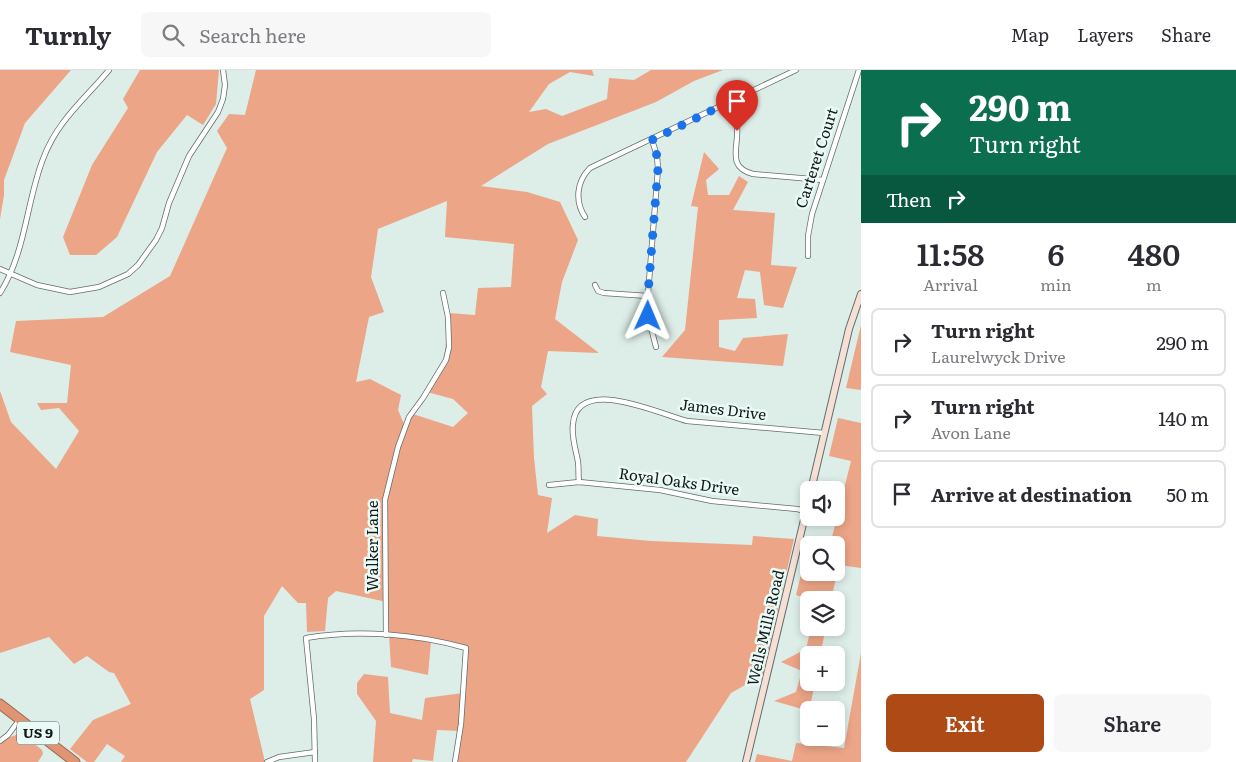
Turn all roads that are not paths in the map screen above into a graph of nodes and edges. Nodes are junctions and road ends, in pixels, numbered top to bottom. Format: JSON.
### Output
{"nodes":[{"id":1,"x":109,"y":70,"type":"edge"},
{"id":2,"x":223,"y":70,"type":"edge"},
{"id":3,"x":796,"y":70,"type":"edge"},
{"id":4,"x":859,"y":70,"type":"edge"},
{"id":5,"x":727,"y":103,"type":"junction"},
{"id":6,"x":652,"y":140,"type":"junction"},
{"id":7,"x":823,"y":180,"type":"junction"},
{"id":8,"x":585,"y":217,"type":"dead end"},
{"id":9,"x":808,"y":256,"type":"dead end"},
{"id":10,"x":0,"y":269,"type":"edge"},
{"id":11,"x":10,"y":274,"type":"junction"},
{"id":12,"x":595,"y":285,"type":"dead end"},
{"id":13,"x":0,"y":293,"type":"edge"},
{"id":14,"x":443,"y":293,"type":"dead end"},
{"id":15,"x":861,"y":294,"type":"edge"},
{"id":16,"x":648,"y":296,"type":"junction"},
{"id":17,"x":656,"y":347,"type":"dead end"},
{"id":18,"x":824,"y":433,"type":"junction"},
{"id":19,"x":813,"y":481,"type":"edge"},
{"id":20,"x":579,"y":482,"type":"junction"},
{"id":21,"x":548,"y":485,"type":"dead end"},
{"id":22,"x":800,"y":510,"type":"edge"},
{"id":23,"x":802,"y":526,"type":"edge"},
{"id":24,"x":386,"y":635,"type":"junction"},
{"id":25,"x":0,"y":704,"type":"edge"},
{"id":26,"x":20,"y":719,"type":"junction"},
{"id":27,"x":0,"y":741,"type":"edge"},
{"id":28,"x":315,"y":752,"type":"junction"},
{"id":29,"x":75,"y":762,"type":"edge"},
{"id":30,"x":266,"y":762,"type":"edge"},
{"id":31,"x":316,"y":762,"type":"edge"},
{"id":32,"x":454,"y":762,"type":"edge"},
{"id":33,"x":746,"y":762,"type":"edge"}],
"edges":[{"from":1,"to":11,"type":"street"},
{"from":2,"to":11,"type":"street"},
{"from":3,"to":5,"type":"street"},
{"from":4,"to":7,"type":"street","name":"Carteret Court"},
{"from":5,"to":6,"type":"street"},
{"from":5,"to":7,"type":"street"},
{"from":6,"to":8,"type":"street"},
{"from":6,"to":16,"type":"street"},
{"from":7,"to":9,"type":"street","name":"Carteret Court"},
{"from":10,"to":11,"type":"street"},
{"from":11,"to":13,"type":"street"},
{"from":12,"to":16,"type":"street"},
{"from":14,"to":24,"type":"street","name":"Walker Lane"},
{"from":15,"to":18,"type":"main road"},
{"from":16,"to":17,"type":"street"},
{"from":18,"to":19,"type":"main road"},
{"from":18,"to":20,"type":"street","name":"James Drive"},
{"from":20,"to":21,"type":"street","name":"Royal Oaks Drive"},
{"from":20,"to":22,"type":"street","name":"Royal Oaks Drive"},
{"from":23,"to":33,"type":"main road","name":"Wells Mills Road"},
{"from":24,"to":28,"type":"street"},
{"from":24,"to":32,"type":"street"},
{"from":25,"to":26,"type":"highway","number":"US 9"},
{"from":26,"to":27,"type":"street"},
{"from":26,"to":29,"type":"highway","number":"US 9"},
{"from":28,"to":30,"type":"street"},
{"from":28,"to":31,"type":"street"}]}
